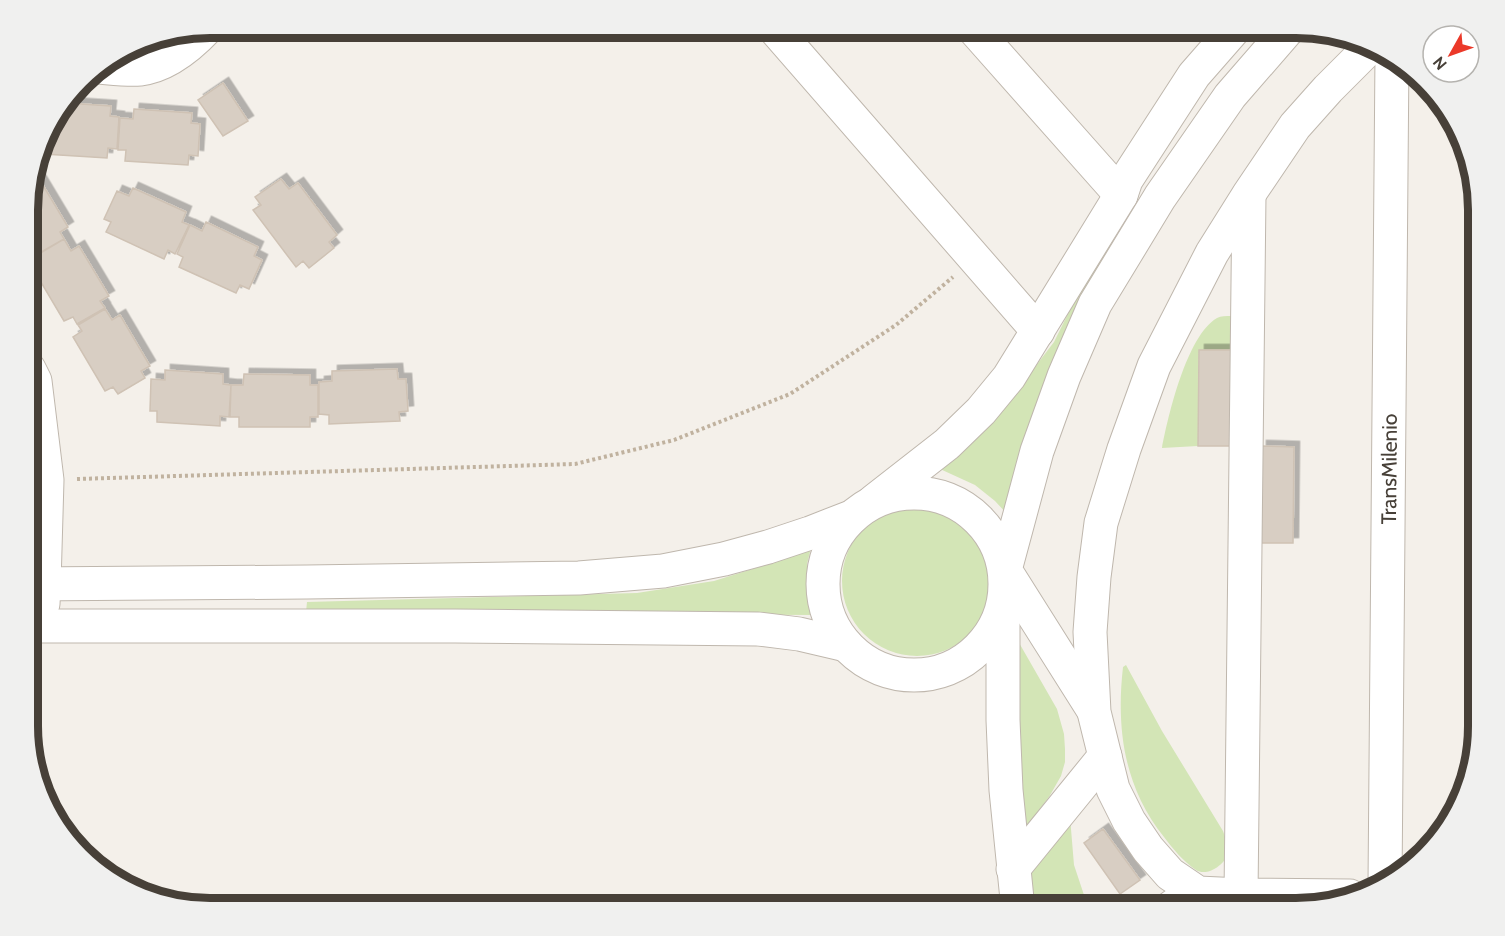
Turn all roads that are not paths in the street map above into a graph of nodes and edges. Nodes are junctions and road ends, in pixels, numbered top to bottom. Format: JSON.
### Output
{"nodes":[{"id":1,"x":205,"y":38,"type":"edge"},
{"id":2,"x":783,"y":38,"type":"edge"},
{"id":3,"x":982,"y":38,"type":"edge"},
{"id":4,"x":1226,"y":38,"type":"edge"},
{"id":5,"x":1280,"y":38,"type":"edge"},
{"id":6,"x":1365,"y":52,"type":"edge"},
{"id":7,"x":113,"y":68,"type":"edge"},
{"id":8,"x":1392,"y":68,"type":"edge"},
{"id":9,"x":1249,"y":194,"type":"junction"},
{"id":10,"x":1121,"y":195,"type":"junction"},
{"id":11,"x":1038,"y":331,"type":"junction"},
{"id":12,"x":38,"y":406,"type":"edge"},
{"id":13,"x":862,"y":509,"type":"junction"},
{"id":14,"x":38,"y":565,"type":"edge"},
{"id":15,"x":1005,"y":570,"type":"junction"},
{"id":16,"x":38,"y":584,"type":"edge"},
{"id":17,"x":1003,"y":609,"type":"junction"},
{"id":18,"x":38,"y":626,"type":"edge"},
{"id":19,"x":846,"y":645,"type":"junction"},
{"id":20,"x":1094,"y":712,"type":"junction"},
{"id":21,"x":1105,"y":756,"type":"junction"},
{"id":22,"x":1013,"y":869,"type":"junction"},
{"id":23,"x":1385,"y":872,"type":"edge"},
{"id":24,"x":1198,"y":893,"type":"junction"},
{"id":25,"x":1017,"y":898,"type":"edge"},
{"id":26,"x":1186,"y":898,"type":"edge"},
{"id":27,"x":1221,"y":898,"type":"edge"},
{"id":28,"x":1239,"y":898,"type":"edge"}],
"edges":[{"from":1,"to":7,"type":"street"},
{"from":2,"to":11,"type":"street"},
{"from":3,"to":10,"type":"street"},
{"from":4,"to":10,"type":"street"},
{"from":5,"to":15,"type":"street"},
{"from":6,"to":9,"type":"street"},
{"from":8,"to":23,"type":"street","name":"TransMilenio"},
{"from":9,"to":20,"type":"street"},
{"from":9,"to":28,"type":"street"},
{"from":10,"to":11,"type":"street"},
{"from":11,"to":13,"type":"street"},
{"from":12,"to":14,"type":"street"},
{"from":13,"to":15,"type":"street"},
{"from":13,"to":16,"type":"street"},
{"from":13,"to":19,"type":"street"},
{"from":15,"to":17,"type":"street"},
{"from":15,"to":20,"type":"street"},
{"from":17,"to":19,"type":"street"},
{"from":17,"to":22,"type":"street"},
{"from":18,"to":19,"type":"street"},
{"from":20,"to":21,"type":"street"},
{"from":21,"to":22,"type":"street"},
{"from":21,"to":24,"type":"street"},
{"from":22,"to":25,"type":"street"},
{"from":24,"to":26,"type":"street"},
{"from":24,"to":27,"type":"street"}]}
